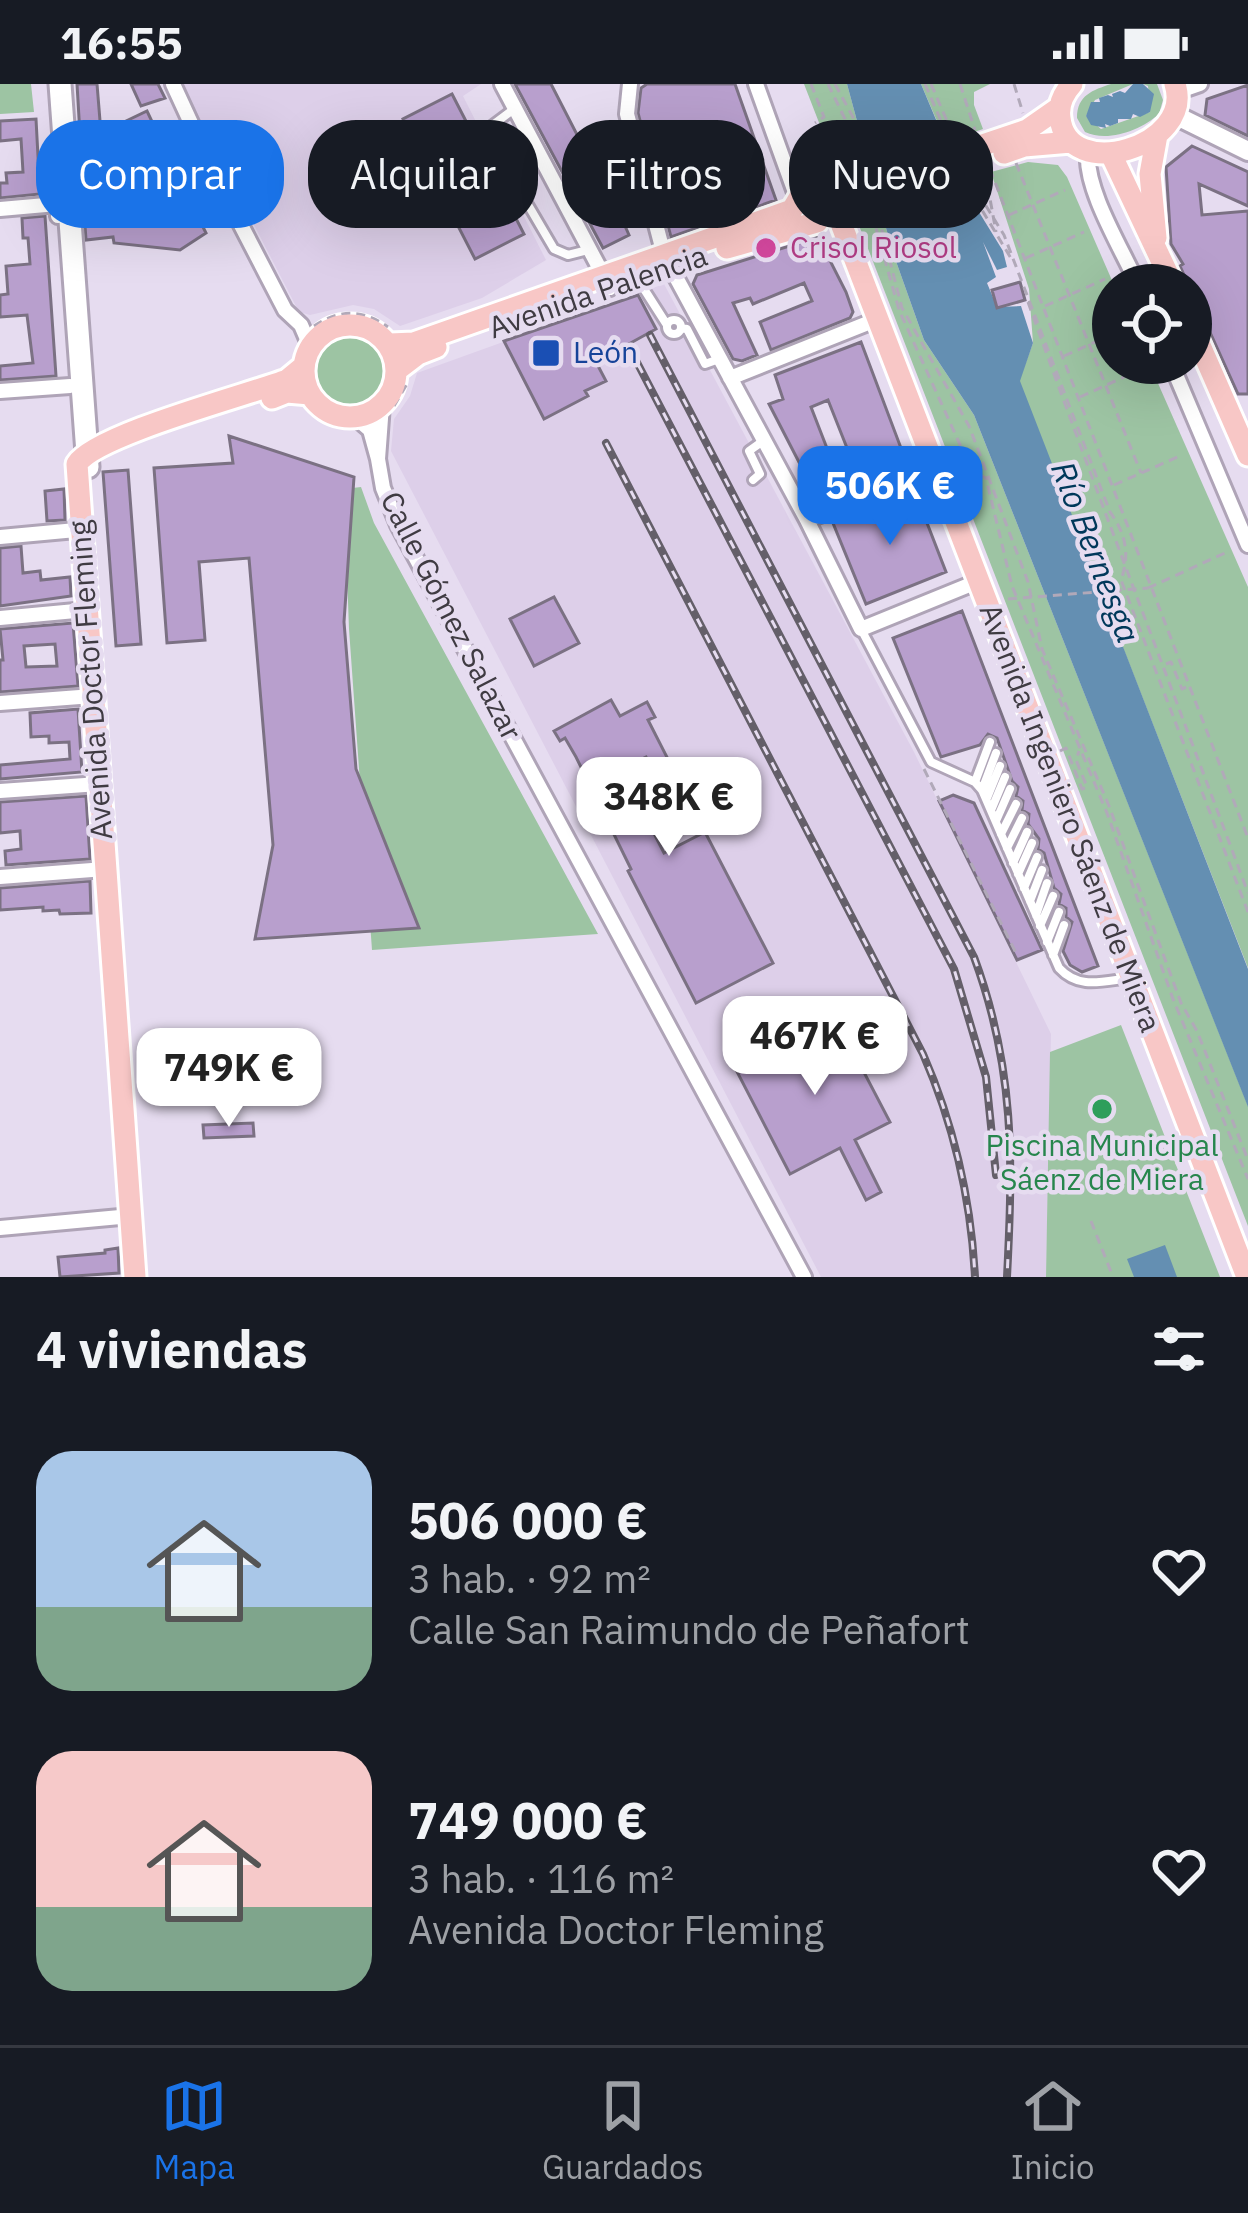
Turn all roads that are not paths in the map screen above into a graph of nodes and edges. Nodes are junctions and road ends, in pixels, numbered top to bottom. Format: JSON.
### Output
{"nodes":[{"id":1,"x":47,"y":84,"type":"edge"},
{"id":2,"x":60,"y":84,"type":"edge"},
{"id":3,"x":173,"y":84,"type":"edge"},
{"id":4,"x":502,"y":84,"type":"edge"},
{"id":5,"x":630,"y":84,"type":"edge"},
{"id":6,"x":756,"y":84,"type":"edge"},
{"id":7,"x":1072,"y":84,"type":"edge"},
{"id":8,"x":1200,"y":84,"type":"edge"},
{"id":9,"x":1176,"y":88,"type":"edge"},
{"id":10,"x":1060,"y":107,"type":"junction"},
{"id":11,"x":515,"y":109,"type":"junction"},
{"id":12,"x":1175,"y":115,"type":"junction"},
{"id":13,"x":51,"y":120,"type":"edge"},
{"id":14,"x":61,"y":120,"type":"edge"},
{"id":15,"x":190,"y":120,"type":"edge"},
{"id":16,"x":789,"y":132,"type":"edge"},
{"id":17,"x":1157,"y":135,"type":"junction"},
{"id":18,"x":993,"y":146,"type":"edge"},
{"id":19,"x":1090,"y":150,"type":"junction"},
{"id":20,"x":1248,"y":151,"type":"edge"},
{"id":21,"x":993,"y":152,"type":"edge"},
{"id":22,"x":0,"y":209,"type":"edge"},
{"id":23,"x":36,"y":211,"type":"edge"},
{"id":24,"x":789,"y":221,"type":"edge"},
{"id":25,"x":63,"y":228,"type":"edge"},
{"id":26,"x":64,"y":228,"type":"edge"},
{"id":27,"x":243,"y":228,"type":"edge"},
{"id":28,"x":847,"y":228,"type":"edge"},
{"id":29,"x":589,"y":250,"type":"junction"},
{"id":30,"x":1158,"y":250,"type":"junction"},
{"id":31,"x":667,"y":261,"type":"junction"},
{"id":32,"x":1129,"y":264,"type":"edge"},
{"id":33,"x":1164,"y":264,"type":"edge"},
{"id":34,"x":638,"y":278,"type":"junction"},
{"id":35,"x":608,"y":283,"type":"junction"},
{"id":36,"x":878,"y":319,"type":"junction"},
{"id":37,"x":393,"y":338,"type":"junction"},
{"id":38,"x":307,"y":348,"type":"junction"},
{"id":39,"x":720,"y":358,"type":"junction"},
{"id":40,"x":1212,"y":362,"type":"edge"},
{"id":41,"x":397,"y":370,"type":"junction"},
{"id":42,"x":730,"y":378,"type":"junction"},
{"id":43,"x":1180,"y":384,"type":"edge"},
{"id":44,"x":70,"y":386,"type":"junction"},
{"id":45,"x":0,"y":392,"type":"edge"},
{"id":46,"x":310,"y":394,"type":"junction"},
{"id":47,"x":382,"y":405,"type":"junction"},
{"id":48,"x":1237,"y":406,"type":"edge"},
{"id":49,"x":355,"y":417,"type":"junction"},
{"id":50,"x":85,"y":429,"type":"junction"},
{"id":51,"x":109,"y":440,"type":"junction"},
{"id":52,"x":764,"y":440,"type":"junction"},
{"id":53,"x":1247,"y":449,"type":"edge"},
{"id":54,"x":378,"y":459,"type":"junction"},
{"id":55,"x":84,"y":466,"type":"junction"},
{"id":56,"x":937,"y":470,"type":"junction"},
{"id":57,"x":753,"y":480,"type":"dead end"},
{"id":58,"x":807,"y":520,"type":"junction"},
{"id":59,"x":86,"y":529,"type":"junction"},
{"id":60,"x":0,"y":537,"type":"edge"},
{"id":61,"x":1248,"y":545,"type":"edge"},
{"id":62,"x":979,"y":581,"type":"junction"},
{"id":63,"x":86,"y":610,"type":"junction"},
{"id":64,"x":0,"y":618,"type":"edge"},
{"id":65,"x":862,"y":629,"type":"junction"},
{"id":66,"x":93,"y":696,"type":"junction"},
{"id":67,"x":0,"y":703,"type":"edge"},
{"id":68,"x":991,"y":742,"type":"dead end"},
{"id":69,"x":996,"y":753,"type":"dead end"},
{"id":70,"x":1000,"y":766,"type":"dead end"},
{"id":71,"x":1005,"y":777,"type":"dead end"},
{"id":72,"x":99,"y":784,"type":"junction"},
{"id":73,"x":979,"y":786,"type":"junction"},
{"id":74,"x":1010,"y":789,"type":"dead end"},
{"id":75,"x":0,"y":791,"type":"edge"},
{"id":76,"x":1016,"y":804,"type":"dead end"},
{"id":77,"x":988,"y":805,"type":"junction"},
{"id":78,"x":1022,"y":818,"type":"dead end"},
{"id":79,"x":996,"y":822,"type":"junction"},
{"id":80,"x":1027,"y":832,"type":"dead end"},
{"id":81,"x":1001,"y":834,"type":"junction"},
{"id":82,"x":1032,"y":843,"type":"dead end"},
{"id":83,"x":1007,"y":848,"type":"junction"},
{"id":84,"x":1037,"y":856,"type":"dead end"},
{"id":85,"x":1013,"y":863,"type":"junction"},
{"id":86,"x":105,"y":869,"type":"junction"},
{"id":87,"x":1042,"y":870,"type":"dead end"},
{"id":88,"x":1018,"y":874,"type":"junction"},
{"id":89,"x":0,"y":877,"type":"edge"},
{"id":90,"x":1047,"y":883,"type":"dead end"},
{"id":91,"x":1024,"y":888,"type":"junction"},
{"id":92,"x":1053,"y":896,"type":"dead end"},
{"id":93,"x":1030,"y":901,"type":"junction"},
{"id":94,"x":1059,"y":912,"type":"dead end"},
{"id":95,"x":1036,"y":915,"type":"junction"},
{"id":96,"x":1064,"y":925,"type":"dead end"},
{"id":97,"x":1040,"y":926,"type":"junction"},
{"id":98,"x":1047,"y":942,"type":"junction"},
{"id":99,"x":1053,"y":955,"type":"junction"},
{"id":100,"x":1132,"y":978,"type":"junction"},
{"id":101,"x":131,"y":1216,"type":"junction"},
{"id":102,"x":0,"y":1228,"type":"edge"},
{"id":103,"x":135,"y":1277,"type":"edge"},
{"id":104,"x":147,"y":1277,"type":"edge"},
{"id":105,"x":804,"y":1277,"type":"edge"},
{"id":106,"x":1247,"y":1277,"type":"edge"}],
"edges":[{"from":1,"to":13,"type":"main road","name":"Avenida Doctor Fleming"},
{"from":2,"to":14,"type":"main road","name":"Avenida Doctor Fleming"},
{"from":3,"to":15,"type":"street"},
{"from":4,"to":11,"type":"street"},
{"from":5,"to":31,"type":"street"},
{"from":6,"to":16,"type":"street"},
{"from":7,"to":10,"type":"main road"},
{"from":8,"to":9,"type":"street"},
{"from":9,"to":12,"type":"main road"},
{"from":10,"to":18,"type":"main road","name":"Avenida Palencia"},
{"from":10,"to":19,"type":"main road"},
{"from":11,"to":29,"type":"street"},
{"from":11,"to":29,"type":"lane"},
{"from":12,"to":17,"type":"main road"},
{"from":12,"to":20,"type":"street"},
{"from":17,"to":19,"type":"main road","name":"Avenida Palencia"},
{"from":17,"to":30,"type":"main road"},
{"from":19,"to":21,"type":"main road","name":"Avenida Palencia"},
{"from":19,"to":30,"type":"main road"},
{"from":19,"to":32,"type":"street"},
{"from":22,"to":23,"type":"street"},
{"from":24,"to":31,"type":"main road","name":"Avenida Palencia"},
{"from":25,"to":44,"type":"main road","name":"Avenida Doctor Fleming"},
{"from":26,"to":50,"type":"main road","name":"Avenida Doctor Fleming"},
{"from":27,"to":38,"type":"street"},
{"from":28,"to":36,"type":"main road","name":"Avenida Ingeniero Sáenz de Miera"},
{"from":29,"to":35,"type":"street"},
{"from":30,"to":33,"type":"main road"},
{"from":31,"to":34,"type":"main road","name":"Avenida Palencia"},
{"from":31,"to":35,"type":"main road"},
{"from":31,"to":39,"type":"street"},
{"from":34,"to":35,"type":"main road","name":"Avenida Palencia"},
{"from":34,"to":39,"type":"lane"},
{"from":35,"to":37,"type":"main road","name":"Avenida Palencia"},
{"from":35,"to":41,"type":"main road","name":"Avenida Palencia"},
{"from":36,"to":42,"type":"street"},
{"from":36,"to":56,"type":"main road","name":"Avenida Ingeniero Sáenz de Miera"},
{"from":37,"to":38,"type":"main road"},
{"from":37,"to":41,"type":"main road"},
{"from":38,"to":46,"type":"main road"},
{"from":38,"to":51,"type":"main road"},
{"from":39,"to":42,"type":"street"},
{"from":40,"to":48,"type":"main road"},
{"from":41,"to":47,"type":"main road"},
{"from":42,"to":52,"type":"street"},
{"from":43,"to":61,"type":"street"},
{"from":44,"to":45,"type":"street"},
{"from":44,"to":55,"type":"main road","name":"Avenida Doctor Fleming"},
{"from":46,"to":49,"type":"main road"},
{"from":46,"to":55,"type":"main road"},
{"from":47,"to":49,"type":"main road"},
{"from":47,"to":54,"type":"street","name":"Calle Gómez Salazar"},
{"from":48,"to":53,"type":"main road"},
{"from":49,"to":54,"type":"street","name":"Calle Gómez Salazar"},
{"from":50,"to":51,"type":"main road"},
{"from":50,"to":55,"type":"main road","name":"Avenida Doctor Fleming"},
{"from":51,"to":55,"type":"main road"},
{"from":52,"to":57,"type":"lane"},
{"from":52,"to":58,"type":"street"},
{"from":54,"to":105,"type":"street","name":"Calle Gómez Salazar"},
{"from":55,"to":59,"type":"main road","name":"Avenida Doctor Fleming"},
{"from":56,"to":58,"type":"street"},
{"from":56,"to":62,"type":"main road","name":"Avenida Ingeniero Sáenz de Miera"},
{"from":58,"to":65,"type":"street"},
{"from":59,"to":60,"type":"street"},
{"from":59,"to":63,"type":"main road","name":"Avenida Doctor Fleming"},
{"from":59,"to":104,"type":"main road","name":"Avenida Doctor Fleming"},
{"from":62,"to":65,"type":"street"},
{"from":62,"to":100,"type":"main road","name":"Avenida Ingeniero Sáenz de Miera"},
{"from":63,"to":64,"type":"street"},
{"from":63,"to":66,"type":"main road","name":"Avenida Doctor Fleming"},
{"from":65,"to":73,"type":"lane"},
{"from":66,"to":67,"type":"street"},
{"from":66,"to":72,"type":"main road","name":"Avenida Doctor Fleming"},
{"from":68,"to":73,"type":"lane"},
{"from":69,"to":73,"type":"lane"},
{"from":70,"to":77,"type":"lane"},
{"from":71,"to":77,"type":"lane"},
{"from":72,"to":75,"type":"street"},
{"from":72,"to":86,"type":"main road","name":"Avenida Doctor Fleming"},
{"from":73,"to":77,"type":"lane"},
{"from":74,"to":79,"type":"lane"},
{"from":76,"to":81,"type":"lane"},
{"from":77,"to":79,"type":"lane"},
{"from":78,"to":83,"type":"lane"},
{"from":79,"to":81,"type":"lane"},
{"from":80,"to":85,"type":"lane"},
{"from":81,"to":83,"type":"lane"},
{"from":82,"to":88,"type":"lane"},
{"from":83,"to":85,"type":"lane"},
{"from":84,"to":91,"type":"lane"},
{"from":85,"to":88,"type":"lane"},
{"from":86,"to":89,"type":"street"},
{"from":86,"to":101,"type":"main road","name":"Avenida Doctor Fleming"},
{"from":87,"to":93,"type":"lane"},
{"from":88,"to":91,"type":"lane"},
{"from":90,"to":95,"type":"lane"},
{"from":91,"to":93,"type":"lane"},
{"from":92,"to":97,"type":"lane"},
{"from":93,"to":95,"type":"lane"},
{"from":94,"to":98,"type":"lane"},
{"from":95,"to":97,"type":"lane"},
{"from":96,"to":99,"type":"lane"},
{"from":97,"to":98,"type":"lane"},
{"from":98,"to":99,"type":"lane"},
{"from":99,"to":100,"type":"lane"},
{"from":100,"to":106,"type":"main road","name":"Avenida Ingeniero Sáenz de Miera"},
{"from":101,"to":102,"type":"street"},
{"from":101,"to":103,"type":"main road","name":"Avenida Doctor Fleming"}]}
